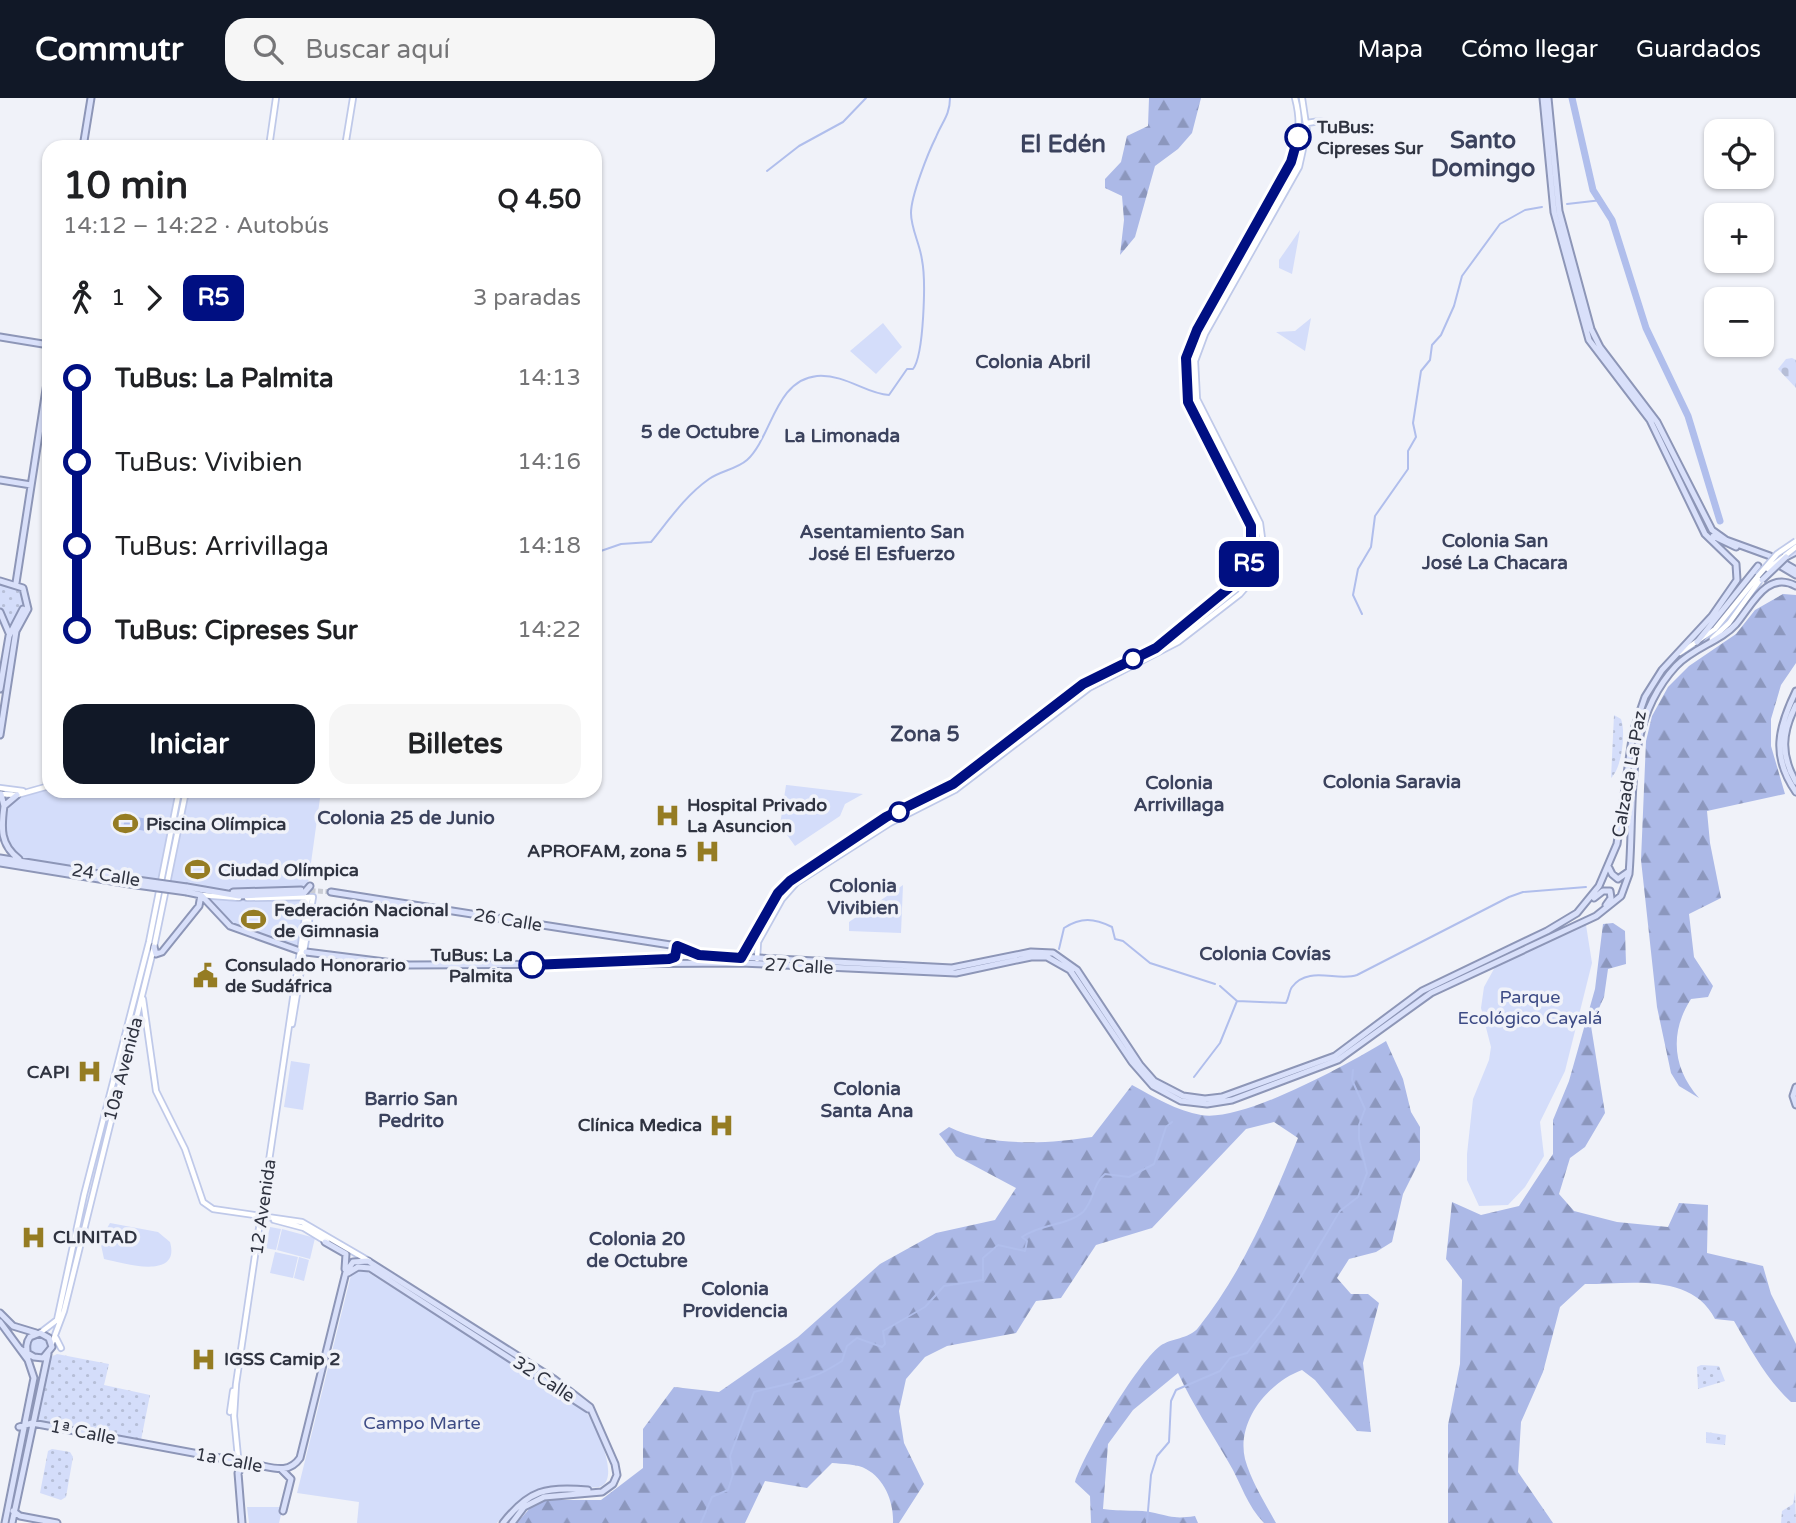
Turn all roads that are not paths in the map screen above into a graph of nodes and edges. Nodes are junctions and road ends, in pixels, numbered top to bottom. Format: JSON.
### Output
{"nodes":[{"id":1,"x":91,"y":98,"type":"edge"},
{"id":2,"x":276,"y":98,"type":"edge"},
{"id":3,"x":353,"y":98,"type":"edge"},
{"id":4,"x":1295,"y":98,"type":"edge"},
{"id":5,"x":1302,"y":98,"type":"edge"},
{"id":6,"x":1546,"y":98,"type":"edge"},
{"id":7,"x":1320,"y":121,"type":"dead end"},
{"id":8,"x":1307,"y":122,"type":"junction"},
{"id":9,"x":84,"y":140,"type":"edge"},
{"id":10,"x":270,"y":140,"type":"edge"},
{"id":11,"x":346,"y":140,"type":"edge"},
{"id":12,"x":1298,"y":142,"type":"junction"},
{"id":13,"x":1279,"y":185,"type":"junction"},
{"id":14,"x":1287,"y":189,"type":"junction"},
{"id":15,"x":1252,"y":233,"type":"junction"},
{"id":16,"x":1260,"y":237,"type":"junction"},
{"id":17,"x":1226,"y":279,"type":"junction"},
{"id":18,"x":1234,"y":283,"type":"junction"},
{"id":19,"x":1216,"y":313,"type":"junction"},
{"id":20,"x":1202,"y":320,"type":"junction"},
{"id":21,"x":0,"y":337,"type":"edge"},
{"id":22,"x":42,"y":344,"type":"edge"},
{"id":23,"x":1200,"y":408,"type":"junction"},
{"id":24,"x":1192,"y":413,"type":"junction"},
{"id":25,"x":42,"y":415,"type":"edge"},
{"id":26,"x":1219,"y":443,"type":"junction"},
{"id":27,"x":1210,"y":448,"type":"junction"},
{"id":28,"x":0,"y":480,"type":"edge"},
{"id":29,"x":31,"y":485,"type":"junction"},
{"id":30,"x":1245,"y":491,"type":"junction"},
{"id":31,"x":1237,"y":495,"type":"junction"},
{"id":32,"x":1796,"y":544,"type":"edge"},
{"id":33,"x":1796,"y":552,"type":"edge"},
{"id":34,"x":1769,"y":558,"type":"dead end"},
{"id":35,"x":1782,"y":563,"type":"junction"},
{"id":36,"x":1249,"y":564,"type":"junction"},
{"id":37,"x":1758,"y":566,"type":"dead end"},
{"id":38,"x":1258,"y":569,"type":"junction"},
{"id":39,"x":1796,"y":575,"type":"edge"},
{"id":40,"x":1760,"y":578,"type":"junction"},
{"id":41,"x":0,"y":581,"type":"edge"},
{"id":42,"x":16,"y":583,"type":"junction"},
{"id":43,"x":1796,"y":586,"type":"edge"},
{"id":44,"x":1225,"y":594,"type":"junction"},
{"id":45,"x":1231,"y":602,"type":"junction"},
{"id":46,"x":28,"y":603,"type":"junction"},
{"id":47,"x":0,"y":612,"type":"edge"},
{"id":48,"x":9,"y":636,"type":"junction"},
{"id":49,"x":1170,"y":638,"type":"junction"},
{"id":50,"x":1697,"y":642,"type":"junction"},
{"id":51,"x":1707,"y":643,"type":"junction"},
{"id":52,"x":1166,"y":649,"type":"junction"},
{"id":53,"x":1676,"y":655,"type":"junction"},
{"id":54,"x":0,"y":689,"type":"edge"},
{"id":55,"x":1796,"y":691,"type":"edge"},
{"id":56,"x":1796,"y":705,"type":"edge"},
{"id":57,"x":0,"y":735,"type":"edge"},
{"id":58,"x":1796,"y":782,"type":"edge"},
{"id":59,"x":0,"y":788,"type":"edge"},
{"id":60,"x":42,"y":788,"type":"edge"},
{"id":61,"x":28,"y":791,"type":"junction"},
{"id":62,"x":1796,"y":792,"type":"edge"},
{"id":63,"x":0,"y":794,"type":"edge"},
{"id":64,"x":17,"y":795,"type":"junction"},
{"id":65,"x":178,"y":798,"type":"edge"},
{"id":66,"x":185,"y":798,"type":"edge"},
{"id":67,"x":4,"y":806,"type":"junction"},
{"id":68,"x":0,"y":861,"type":"edge"},
{"id":69,"x":25,"y":862,"type":"junction"},
{"id":70,"x":165,"y":862,"type":"junction"},
{"id":71,"x":172,"y":864,"type":"junction"},
{"id":72,"x":1609,"y":866,"type":"junction"},
{"id":73,"x":1630,"y":869,"type":"junction"},
{"id":74,"x":136,"y":883,"type":"junction"},
{"id":75,"x":310,"y":886,"type":"tunnel mouth"},
{"id":76,"x":187,"y":890,"type":"junction"},
{"id":77,"x":301,"y":890,"type":"tunnel mouth"},
{"id":78,"x":213,"y":891,"type":"junction"},
{"id":79,"x":331,"y":892,"type":"tunnel mouth"},
{"id":80,"x":201,"y":895,"type":"junction"},
{"id":81,"x":311,"y":897,"type":"junction"},
{"id":82,"x":1588,"y":902,"type":"junction"},
{"id":83,"x":1577,"y":913,"type":"junction"},
{"id":84,"x":1596,"y":916,"type":"junction"},
{"id":85,"x":220,"y":926,"type":"dead end"},
{"id":86,"x":1547,"y":931,"type":"junction"},
{"id":87,"x":242,"y":932,"type":"junction"},
{"id":88,"x":1557,"y":936,"type":"junction"},
{"id":89,"x":154,"y":947,"type":"junction"},
{"id":90,"x":1530,"y":947,"type":"junction"},
{"id":91,"x":685,"y":949,"type":"joint"},
{"id":92,"x":297,"y":950,"type":"dead end"},
{"id":93,"x":306,"y":952,"type":"dead end"},
{"id":94,"x":757,"y":959,"type":"junction"},
{"id":95,"x":741,"y":961,"type":"junction"},
{"id":96,"x":981,"y":963,"type":"junction"},
{"id":97,"x":763,"y":964,"type":"junction"},
{"id":98,"x":952,"y":968,"type":"junction"},
{"id":99,"x":920,"y":972,"type":"junction"},
{"id":100,"x":959,"y":973,"type":"junction"},
{"id":101,"x":142,"y":995,"type":"junction"},
{"id":102,"x":290,"y":1030,"type":"junction"},
{"id":103,"x":118,"y":1075,"type":"junction"},
{"id":104,"x":1796,"y":1087,"type":"edge"},
{"id":105,"x":1182,"y":1099,"type":"junction"},
{"id":106,"x":1796,"y":1105,"type":"edge"},
{"id":107,"x":91,"y":1170,"type":"junction"},
{"id":108,"x":88,"y":1208,"type":"junction"},
{"id":109,"x":262,"y":1217,"type":"junction"},
{"id":110,"x":325,"y":1242,"type":"junction"},
{"id":111,"x":350,"y":1251,"type":"junction"},
{"id":112,"x":373,"y":1263,"type":"junction"},
{"id":113,"x":343,"y":1282,"type":"junction"},
{"id":114,"x":0,"y":1313,"type":"edge"},
{"id":115,"x":0,"y":1322,"type":"edge"},
{"id":116,"x":38,"y":1333,"type":"junction"},
{"id":117,"x":56,"y":1337,"type":"junction"},
{"id":118,"x":51,"y":1343,"type":"junction"},
{"id":119,"x":61,"y":1348,"type":"dead end"},
{"id":120,"x":20,"y":1349,"type":"junction"},
{"id":121,"x":27,"y":1351,"type":"junction"},
{"id":122,"x":48,"y":1354,"type":"junction"},
{"id":123,"x":28,"y":1360,"type":"junction"},
{"id":124,"x":236,"y":1384,"type":"junction"},
{"id":125,"x":230,"y":1412,"type":"dead end"},
{"id":126,"x":592,"y":1414,"type":"junction"},
{"id":127,"x":26,"y":1425,"type":"junction"},
{"id":128,"x":147,"y":1444,"type":"joint"},
{"id":129,"x":238,"y":1457,"type":"dead end"},
{"id":130,"x":258,"y":1465,"type":"junction"},
{"id":131,"x":282,"y":1469,"type":"junction"},
{"id":132,"x":240,"y":1477,"type":"dead end"},
{"id":133,"x":602,"y":1492,"type":"junction"},
{"id":134,"x":283,"y":1511,"type":"dead end"},
{"id":135,"x":3,"y":1515,"type":"edge"},
{"id":136,"x":15,"y":1517,"type":"edge"},
{"id":137,"x":57,"y":1523,"type":"edge"},
{"id":138,"x":243,"y":1523,"type":"edge"},
{"id":139,"x":503,"y":1523,"type":"edge"},
{"id":140,"x":512,"y":1523,"type":"edge"}],
"edges":[{"from":1,"to":9,"type":"main road"},
{"from":2,"to":10,"type":"main road"},
{"from":3,"to":11,"type":"main road"},
{"from":4,"to":12,"type":"main road"},
{"from":5,"to":8,"type":"main road"},
{"from":6,"to":34,"type":"main road","name":"Calzada La Paz"},
{"from":6,"to":53,"type":"main road","name":"Calzada La Paz"},
{"from":7,"to":8,"type":"main road"},
{"from":8,"to":12,"type":"main road"},
{"from":8,"to":14,"type":"main road"},
{"from":12,"to":13,"type":"main road"},
{"from":13,"to":14,"type":"main road"},
{"from":13,"to":15,"type":"main road"},
{"from":14,"to":16,"type":"main road"},
{"from":15,"to":16,"type":"main road"},
{"from":15,"to":17,"type":"main road"},
{"from":16,"to":18,"type":"main road"},
{"from":17,"to":18,"type":"main road"},
{"from":17,"to":20,"type":"main road"},
{"from":18,"to":19,"type":"main road"},
{"from":19,"to":20,"type":"main road"},
{"from":19,"to":23,"type":"main road"},
{"from":20,"to":24,"type":"main road"},
{"from":21,"to":22,"type":"main road"},
{"from":23,"to":24,"type":"main road"},
{"from":23,"to":26,"type":"main road"},
{"from":24,"to":27,"type":"main road"},
{"from":25,"to":29,"type":"main road"},
{"from":26,"to":27,"type":"main road"},
{"from":26,"to":30,"type":"main road"},
{"from":27,"to":31,"type":"main road"},
{"from":28,"to":29,"type":"main road"},
{"from":29,"to":42,"type":"main road"},
{"from":30,"to":31,"type":"main road"},
{"from":30,"to":38,"type":"main road"},
{"from":31,"to":36,"type":"main road"},
{"from":32,"to":40,"type":"main road","bridge":true},
{"from":33,"to":35,"type":"main road"},
{"from":35,"to":39,"type":"main road"},
{"from":35,"to":40,"type":"main road","bridge":true},
{"from":36,"to":38,"type":"main road"},
{"from":36,"to":44,"type":"main road"},
{"from":37,"to":50,"type":"main road"},
{"from":38,"to":45,"type":"main road"},
{"from":40,"to":50,"type":"main road"},
{"from":40,"to":51,"type":"main road"},
{"from":41,"to":42,"type":"main road"},
{"from":42,"to":46,"type":"main road"},
{"from":43,"to":51,"type":"main road","name":"Calzada La Paz"},
{"from":44,"to":45,"type":"main road"},
{"from":44,"to":49,"type":"main road"},
{"from":45,"to":52,"type":"main road"},
{"from":46,"to":48,"type":"main road"},
{"from":46,"to":57,"type":"main road"},
{"from":47,"to":48,"type":"main road"},
{"from":48,"to":54,"type":"main road"},
{"from":49,"to":52,"type":"main road"},
{"from":49,"to":95,"type":"main road"},
{"from":50,"to":53,"type":"main road"},
{"from":51,"to":73,"type":"main road","name":"Calzada La Paz"},
{"from":52,"to":94,"type":"main road"},
{"from":53,"to":72,"type":"main road","name":"Calzada La Paz"},
{"from":55,"to":62,"type":"main road"},
{"from":56,"to":58,"type":"main road"},
{"from":59,"to":61,"type":"main road"},
{"from":60,"to":61,"type":"main road"},
{"from":61,"to":64,"type":"main road"},
{"from":63,"to":64,"type":"main road"},
{"from":63,"to":67,"type":"main road"},
{"from":64,"to":67,"type":"main road"},
{"from":65,"to":70,"type":"main road","name":"10a Avenida"},
{"from":66,"to":71,"type":"main road","name":"10a Avenida"},
{"from":67,"to":69,"type":"main road"},
{"from":68,"to":69,"type":"main road","name":"24 Calle"},
{"from":68,"to":74,"type":"main road","name":"24 Calle"},
{"from":69,"to":74,"type":"main road","name":"24 Calle"},
{"from":70,"to":71,"type":"main road"},
{"from":70,"to":103,"type":"main road","name":"10a Avenida"},
{"from":71,"to":89,"type":"main road","name":"10a Avenida"},
{"from":72,"to":73,"type":"main road"},
{"from":72,"to":82,"type":"main road","name":"Calzada La Paz"},
{"from":73,"to":84,"type":"main road","name":"Calzada La Paz"},
{"from":74,"to":76,"type":"main road","name":"24 Calle","bridge":true},
{"from":75,"to":78,"type":"main road"},
{"from":76,"to":78,"type":"main road","name":"24 Calle"},
{"from":76,"to":80,"type":"main road","name":"24 Calle"},
{"from":77,"to":78,"type":"main road"},
{"from":79,"to":91,"type":"main road","name":"26 Calle"},
{"from":80,"to":81,"type":"main road"},
{"from":80,"to":87,"type":"main road"},
{"from":80,"to":89,"type":"main road"},
{"from":81,"to":102,"type":"main road","name":"12 Avenida"},
{"from":81,"to":102,"type":"main road","name":"12 Avenida"},
{"from":82,"to":83,"type":"main road","name":"Calzada La Paz"},
{"from":82,"to":84,"type":"main road"},
{"from":83,"to":86,"type":"main road","name":"Calzada La Paz"},
{"from":83,"to":88,"type":"main road"},
{"from":84,"to":88,"type":"main road","name":"Calzada La Paz"},
{"from":85,"to":87,"type":"main road"},
{"from":86,"to":90,"type":"main road"},
{"from":86,"to":105,"type":"main road","name":"Calzada La Paz"},
{"from":87,"to":92,"type":"main road"},
{"from":88,"to":90,"type":"main road","name":"Calzada La Paz"},
{"from":89,"to":101,"type":"main road","name":"10a Avenida"},
{"from":90,"to":105,"type":"main road","name":"Calzada La Paz"},
{"from":91,"to":95,"type":"main road","name":"27 Calle"},
{"from":93,"to":95,"type":"main road","name":"27 Calle"},
{"from":94,"to":95,"type":"main road","name":"27 Calle"},
{"from":94,"to":97,"type":"main road"},
{"from":94,"to":98,"type":"main road","name":"27 Calle"},
{"from":95,"to":97,"type":"main road","name":"27 Calle"},
{"from":96,"to":98,"type":"main road","name":"27 Calle"},
{"from":96,"to":100,"type":"main road"},
{"from":96,"to":105,"type":"main road","name":"27 Calle"},
{"from":97,"to":99,"type":"main road","name":"27 Calle"},
{"from":98,"to":99,"type":"main road"},
{"from":99,"to":100,"type":"main road","name":"27 Calle"},
{"from":100,"to":105,"type":"main road","name":"27 Calle"},
{"from":101,"to":103,"type":"main road","name":"10a Avenida"},
{"from":101,"to":109,"type":"main road","name":"32 Calle"},
{"from":102,"to":109,"type":"main road","name":"12 Avenida"},
{"from":103,"to":107,"type":"main road","name":"10a Avenida"},
{"from":103,"to":108,"type":"main road","name":"10a Avenida"},
{"from":104,"to":106,"type":"main road"},
{"from":107,"to":108,"type":"main road"},
{"from":107,"to":116,"type":"main road","name":"10a Avenida"},
{"from":108,"to":117,"type":"main road","name":"10a Avenida"},
{"from":109,"to":110,"type":"main road","name":"32 Calle"},
{"from":109,"to":111,"type":"main road","name":"32 Calle"},
{"from":109,"to":124,"type":"main road","name":"12 Avenida"},
{"from":110,"to":111,"type":"main road","name":"32 Calle"},
{"from":110,"to":113,"type":"main road"},
{"from":111,"to":112,"type":"main road","name":"32 Calle"},
{"from":112,"to":113,"type":"main road"},
{"from":112,"to":126,"type":"main road","name":"32 Calle"},
{"from":113,"to":126,"type":"main road","name":"32 Calle"},
{"from":113,"to":131,"type":"main road","name":"1a Calle"},
{"from":114,"to":116,"type":"main road"},
{"from":115,"to":120,"type":"main road"},
{"from":116,"to":118,"type":"main road"},
{"from":116,"to":121,"type":"main road"},
{"from":117,"to":118,"type":"main road","name":"10a Avenida"},
{"from":117,"to":119,"type":"main road"},
{"from":118,"to":122,"type":"main road"},
{"from":120,"to":121,"type":"main road"},
{"from":120,"to":123,"type":"main road"},
{"from":121,"to":122,"type":"main road"},
{"from":121,"to":123,"type":"main road"},
{"from":122,"to":127,"type":"main road"},
{"from":123,"to":127,"type":"main road"},
{"from":124,"to":125,"type":"main road"},
{"from":124,"to":129,"type":"main road"},
{"from":126,"to":133,"type":"main road"},
{"from":127,"to":128,"type":"main road","name":"1ª Calle"},
{"from":127,"to":135,"type":"main road"},
{"from":127,"to":136,"type":"main road"},
{"from":128,"to":130,"type":"main road","name":"1a Calle"},
{"from":130,"to":131,"type":"main road","name":"1a Calle"},
{"from":130,"to":138,"type":"main road"},
{"from":131,"to":134,"type":"main road"},
{"from":132,"to":138,"type":"main road"},
{"from":133,"to":139,"type":"main road"},
{"from":133,"to":140,"type":"main road"},
{"from":135,"to":136,"type":"main road"},
{"from":136,"to":137,"type":"main road"}]}
